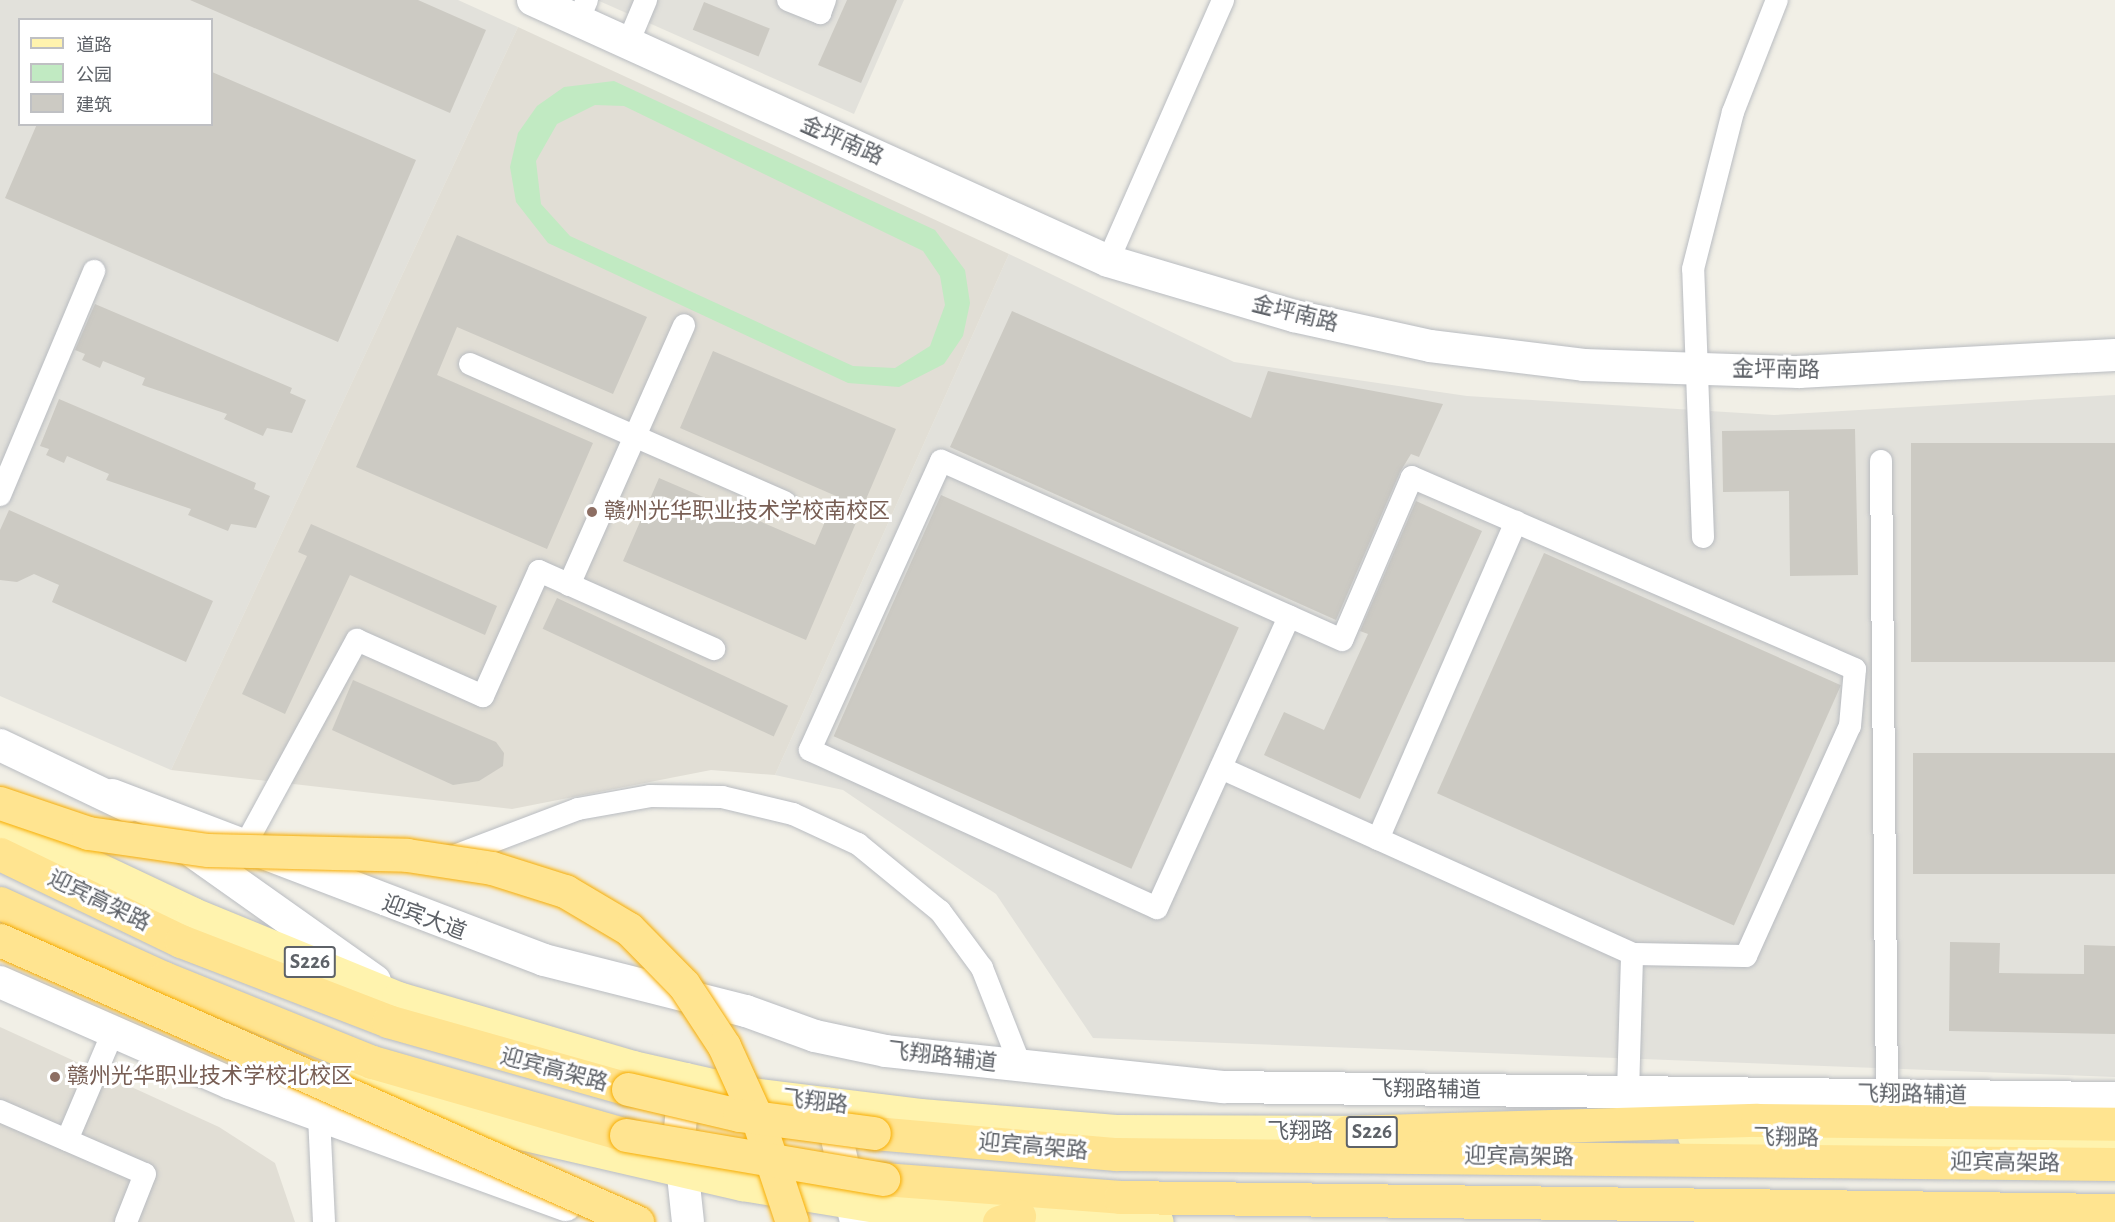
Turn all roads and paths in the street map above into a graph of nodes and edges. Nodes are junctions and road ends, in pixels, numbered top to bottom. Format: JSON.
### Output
{"nodes":[{"id":1,"x":533,"y":0,"type":"edge"},
{"id":2,"x":646,"y":0,"type":"edge"},
{"id":3,"x":788,"y":0,"type":"edge"},
{"id":4,"x":825,"y":0,"type":"edge"},
{"id":5,"x":1223,"y":0,"type":"edge"},
{"id":6,"x":1777,"y":0,"type":"edge"},
{"id":7,"x":583,"y":10,"type":"edge"},
{"id":8,"x":628,"y":43,"type":"junction"},
{"id":9,"x":1108,"y":261,"type":"junction"},
{"id":10,"x":94,"y":271,"type":"dead end"},
{"id":11,"x":684,"y":325,"type":"dead end"},
{"id":12,"x":2115,"y":355,"type":"edge"},
{"id":13,"x":470,"y":364,"type":"dead end"},
{"id":14,"x":1696,"y":369,"type":"junction"},
{"id":15,"x":635,"y":436,"type":"junction"},
{"id":16,"x":1881,"y":461,"type":"dead end"},
{"id":17,"x":0,"y":495,"type":"edge"},
{"id":18,"x":785,"y":502,"type":"dead end"},
{"id":19,"x":1516,"y":522,"type":"junction"},
{"id":20,"x":1703,"y":537,"type":"dead end"},
{"id":21,"x":569,"y":585,"type":"junction"},
{"id":22,"x":1289,"y":617,"type":"junction"},
{"id":23,"x":714,"y":649,"type":"dead end"},
{"id":24,"x":0,"y":745,"type":"edge"},
{"id":25,"x":1221,"y":768,"type":"junction"},
{"id":26,"x":112,"y":795,"type":"junction"},
{"id":27,"x":0,"y":803,"type":"edge"},
{"id":28,"x":0,"y":823,"type":"edge"},
{"id":29,"x":1378,"y":839,"type":"junction"},
{"id":30,"x":244,"y":847,"type":"junction"},
{"id":31,"x":0,"y":854,"type":"edge"},
{"id":32,"x":292,"y":866,"type":"junction"},
{"id":33,"x":0,"y":903,"type":"edge"},
{"id":34,"x":0,"y":933,"type":"edge"},
{"id":35,"x":0,"y":940,"type":"edge"},
{"id":36,"x":1632,"y":954,"type":"junction"},
{"id":37,"x":0,"y":982,"type":"edge"},
{"id":38,"x":33,"y":997,"type":"junction"},
{"id":39,"x":398,"y":998,"type":"junction"},
{"id":40,"x":746,"y":1011,"type":"joint"},
{"id":41,"x":113,"y":1032,"type":"junction"},
{"id":42,"x":633,"y":1067,"type":"joint"},
{"id":43,"x":1021,"y":1067,"type":"junction"},
{"id":44,"x":685,"y":1079,"type":"junction"},
{"id":45,"x":363,"y":1085,"type":"junction"},
{"id":46,"x":1628,"y":1092,"type":"junction"},
{"id":47,"x":1887,"y":1095,"type":"junction"},
{"id":48,"x":2115,"y":1098,"type":"edge"},
{"id":49,"x":829,"y":1104,"type":"junction"},
{"id":50,"x":0,"y":1111,"type":"edge"},
{"id":51,"x":319,"y":1116,"type":"junction"},
{"id":52,"x":2115,"y":1124,"type":"edge"},
{"id":53,"x":1347,"y":1132,"type":"junction"},
{"id":54,"x":67,"y":1140,"type":"junction"},
{"id":55,"x":2115,"y":1142,"type":"edge"},
{"id":56,"x":2115,"y":1164,"type":"edge"},
{"id":57,"x":680,"y":1172,"type":"junction"},
{"id":58,"x":2115,"y":1210,"type":"edge"},
{"id":59,"x":853,"y":1212,"type":"edge"},
{"id":60,"x":592,"y":1217,"type":"edge"},
{"id":61,"x":1009,"y":1219,"type":"edge"},
{"id":62,"x":126,"y":1222,"type":"edge"},
{"id":63,"x":324,"y":1222,"type":"edge"},
{"id":64,"x":618,"y":1222,"type":"edge"},
{"id":65,"x":637,"y":1222,"type":"edge"},
{"id":66,"x":688,"y":1222,"type":"edge"},
{"id":67,"x":792,"y":1222,"type":"edge"},
{"id":68,"x":1157,"y":1222,"type":"edge"}],
"edges":[{"from":1,"to":7,"type":"street","name":"金坪南路"},
{"from":2,"to":8,"type":"street"},
{"from":3,"to":4,"type":"street"},
{"from":5,"to":9,"type":"street"},
{"from":6,"to":14,"type":"street"},
{"from":7,"to":8,"type":"street","name":"金坪南路"},
{"from":8,"to":9,"type":"street","name":"金坪南路"},
{"from":9,"to":14,"type":"street","name":"金坪南路"},
{"from":10,"to":17,"type":"street"},
{"from":11,"to":15,"type":"street"},
{"from":12,"to":14,"type":"street","name":"金坪南路"},
{"from":13,"to":15,"type":"street"},
{"from":14,"to":20,"type":"street"},
{"from":15,"to":18,"type":"street"},
{"from":15,"to":21,"type":"street"},
{"from":16,"to":47,"type":"street"},
{"from":19,"to":22,"type":"street"},
{"from":19,"to":29,"type":"street"},
{"from":19,"to":36,"type":"street"},
{"from":21,"to":23,"type":"street"},
{"from":21,"to":30,"type":"street"},
{"from":22,"to":25,"type":"street"},
{"from":22,"to":25,"type":"street"},
{"from":24,"to":26,"type":"street","name":"迎宾大道"},
{"from":25,"to":29,"type":"street"},
{"from":26,"to":30,"type":"street","name":"迎宾大道"},
{"from":26,"to":39,"type":"street","name":"迎宾大道"},
{"from":27,"to":67,"type":"highway","bridge":true},
{"from":28,"to":39,"type":"main road","name":"迎宾大道","number":"S226"},
{"from":29,"to":36,"type":"street"},
{"from":30,"to":32,"type":"street","name":"迎宾大道"},
{"from":31,"to":56,"type":"highway","name":"迎宾高架路","bridge":true},
{"from":32,"to":40,"type":"street","name":"迎宾大道"},
{"from":32,"to":43,"type":"street"},
{"from":33,"to":58,"type":"highway","name":"迎宾高架路","bridge":true},
{"from":34,"to":45,"type":"main road"},
{"from":35,"to":65,"type":"highway","bridge":true},
{"from":36,"to":46,"type":"street"},
{"from":37,"to":38,"type":"street"},
{"from":38,"to":41,"type":"street"},
{"from":38,"to":45,"type":"street"},
{"from":39,"to":42,"type":"main road","name":"迎宾大道","number":"S226"},
{"from":40,"to":43,"type":"street","name":"飞翔路辅道"},
{"from":41,"to":51,"type":"street"},
{"from":41,"to":54,"type":"street"},
{"from":42,"to":44,"type":"main road","name":"飞翔路","number":"S226"},
{"from":43,"to":46,"type":"street","name":"飞翔路辅道"},
{"from":44,"to":49,"type":"main road","name":"飞翔路","number":"S226"},
{"from":44,"to":57,"type":"street"},
{"from":45,"to":57,"type":"main road"},
{"from":45,"to":60,"type":"highway"},
{"from":46,"to":47,"type":"street","name":"飞翔路辅道"},
{"from":47,"to":48,"type":"street","name":"飞翔路辅道"},
{"from":49,"to":53,"type":"main road","name":"飞翔路","number":"S226"},
{"from":49,"to":59,"type":"street"},
{"from":50,"to":54,"type":"street"},
{"from":51,"to":60,"type":"street"},
{"from":51,"to":63,"type":"street"},
{"from":52,"to":53,"type":"highway"},
{"from":53,"to":55,"type":"main road","name":"飞翔路","number":"S226"},
{"from":54,"to":62,"type":"street"},
{"from":57,"to":59,"type":"main road"},
{"from":57,"to":66,"type":"street"},
{"from":59,"to":61,"type":"main road"},
{"from":60,"to":64,"type":"street"},
{"from":61,"to":68,"type":"main road"}]}
